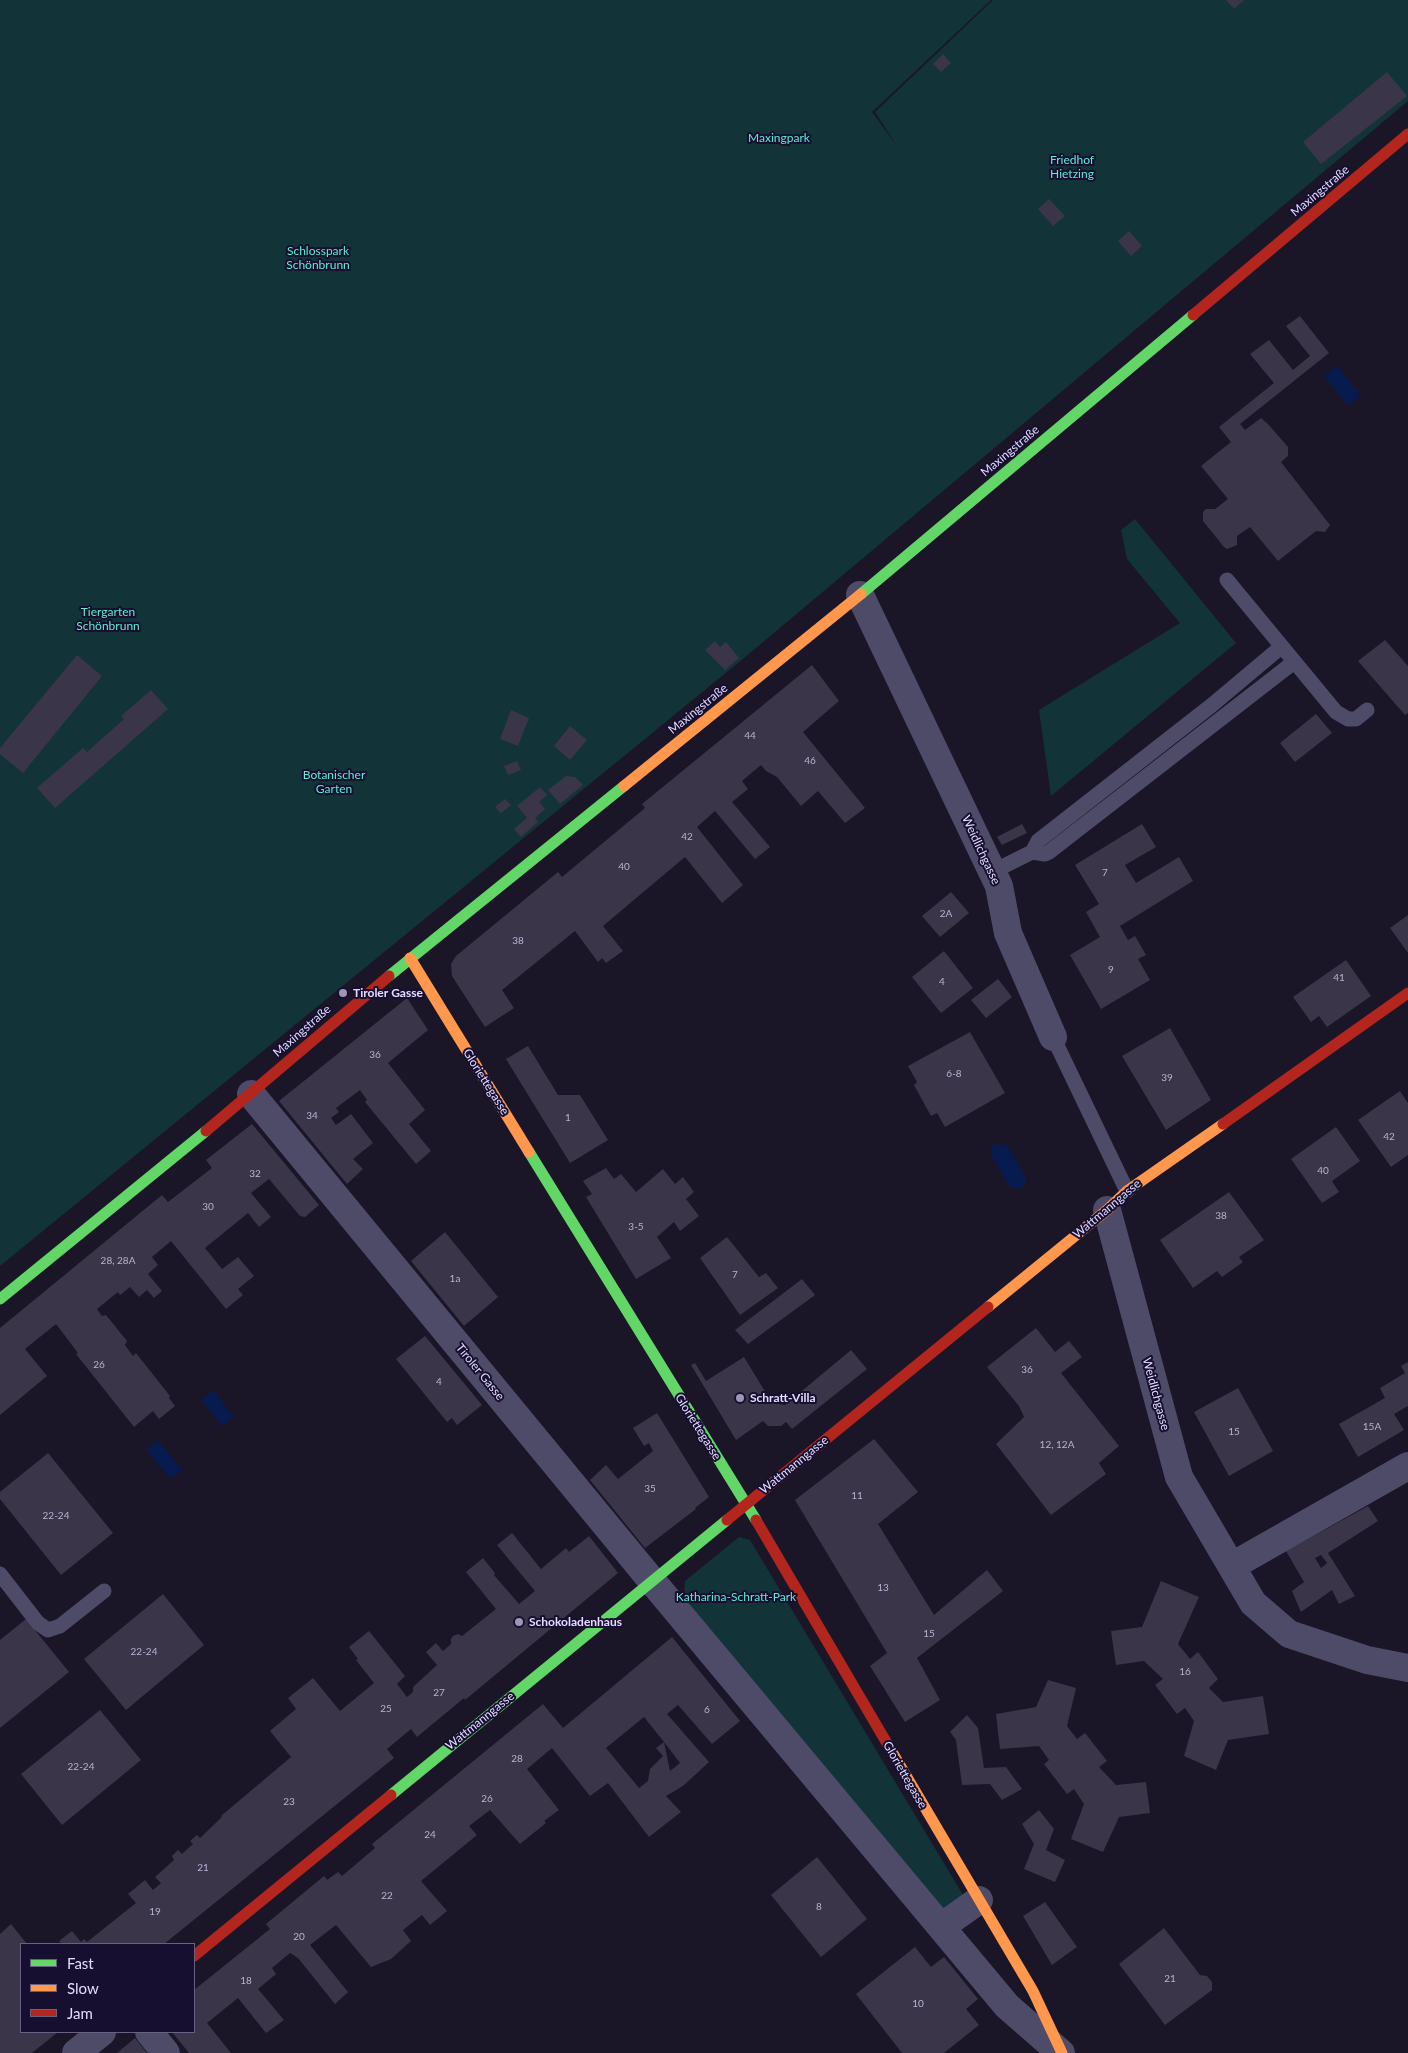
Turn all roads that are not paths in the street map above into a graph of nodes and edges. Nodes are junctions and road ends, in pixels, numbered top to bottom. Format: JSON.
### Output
{"nodes":[{"id":1,"x":1408,"y":134,"type":"edge"},
{"id":2,"x":1227,"y":580,"type":"dead end"},
{"id":3,"x":860,"y":595,"type":"junction"},
{"id":4,"x":1281,"y":647,"type":"junction"},
{"id":5,"x":1294,"y":662,"type":"junction"},
{"id":6,"x":1367,"y":710,"type":"dead end"},
{"id":7,"x":1032,"y":852,"type":"junction"},
{"id":8,"x":992,"y":872,"type":"junction"},
{"id":9,"x":410,"y":958,"type":"junction"},
{"id":10,"x":1408,"y":993,"type":"edge"},
{"id":11,"x":1053,"y":1037,"type":"joint"},
{"id":12,"x":251,"y":1094,"type":"junction"},
{"id":13,"x":1126,"y":1190,"type":"junction"},
{"id":14,"x":1107,"y":1210,"type":"junction"},
{"id":15,"x":0,"y":1299,"type":"edge"},
{"id":16,"x":1408,"y":1466,"type":"edge"},
{"id":17,"x":746,"y":1504,"type":"junction"},
{"id":18,"x":1232,"y":1566,"type":"junction"},
{"id":19,"x":0,"y":1574,"type":"edge"},
{"id":20,"x":652,"y":1581,"type":"junction"},
{"id":21,"x":104,"y":1591,"type":"dead end"},
{"id":22,"x":1408,"y":1668,"type":"edge"},
{"id":23,"x":979,"y":1900,"type":"junction"},
{"id":24,"x":941,"y":1927,"type":"junction"},
{"id":25,"x":195,"y":1955,"type":"edge"},
{"id":26,"x":101,"y":2033,"type":"edge"},
{"id":27,"x":150,"y":2033,"type":"edge"},
{"id":28,"x":76,"y":2053,"type":"edge"},
{"id":29,"x":166,"y":2053,"type":"edge"},
{"id":30,"x":1062,"y":2053,"type":"edge"}],
"edges":[{"from":1,"to":3,"type":"street","name":"Maxingstraße"},
{"from":2,"to":4,"type":"lane"},
{"from":3,"to":8,"type":"street","name":"Weidlichgasse"},
{"from":3,"to":9,"type":"street","name":"Maxingstraße"},
{"from":4,"to":5,"type":"lane"},
{"from":4,"to":7,"type":"lane"},
{"from":5,"to":6,"type":"lane"},
{"from":5,"to":7,"type":"lane"},
{"from":7,"to":8,"type":"lane"},
{"from":8,"to":11,"type":"street","name":"Weidlichgasse"},
{"from":9,"to":12,"type":"street","name":"Maxingstraße"},
{"from":9,"to":17,"type":"street","name":"Gloriettegasse"},
{"from":10,"to":13,"type":"street","name":"Wattmanngasse"},
{"from":11,"to":13,"type":"lane","name":"Weidlichgasse"},
{"from":12,"to":15,"type":"street","name":"Maxingstraße"},
{"from":12,"to":20,"type":"street","name":"Tiroler Gasse"},
{"from":13,"to":14,"type":"street","name":"Wattmanngasse"},
{"from":14,"to":17,"type":"street","name":"Wattmanngasse"},
{"from":14,"to":18,"type":"street","name":"Weidlichgasse"},
{"from":16,"to":18,"type":"street"},
{"from":17,"to":20,"type":"street","name":"Wattmanngasse"},
{"from":17,"to":23,"type":"street","name":"Gloriettegasse"},
{"from":18,"to":22,"type":"street","name":"Weidlichgasse"},
{"from":19,"to":21,"type":"lane"},
{"from":20,"to":24,"type":"street","name":"Gloriettegasse"},
{"from":20,"to":25,"type":"street","name":"Wattmanngasse"},
{"from":23,"to":24,"type":"street"},
{"from":23,"to":30,"type":"street","name":"Gloriettegasse"},
{"from":24,"to":30,"type":"street","name":"Gloriettegasse"},
{"from":26,"to":28,"type":"street"},
{"from":27,"to":29,"type":"street"}]}
